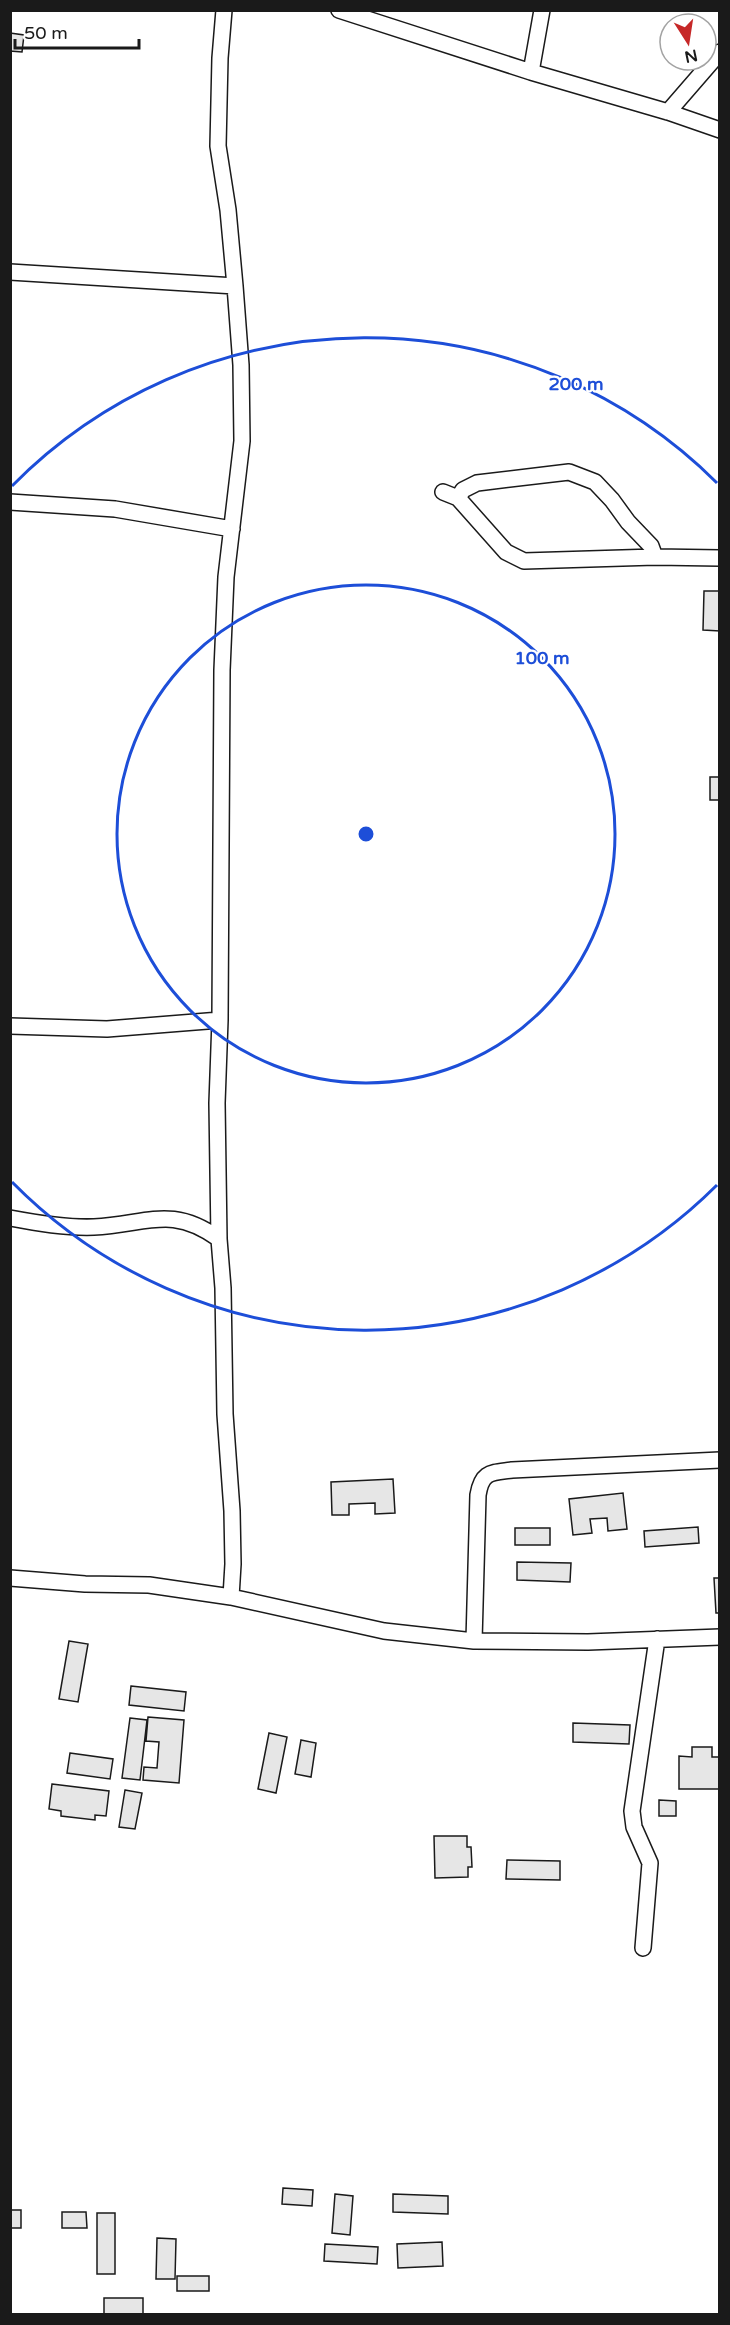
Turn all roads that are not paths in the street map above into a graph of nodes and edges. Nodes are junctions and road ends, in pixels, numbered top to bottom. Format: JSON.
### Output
{"nodes":[{"id":1,"x":224,"y":10,"type":"edge"},
{"id":2,"x":339,"y":10,"type":"edge"},
{"id":3,"x":543,"y":10,"type":"edge"},
{"id":4,"x":720,"y":52,"type":"edge"},
{"id":5,"x":531,"y":72,"type":"junction"},
{"id":6,"x":668,"y":112,"type":"junction"},
{"id":7,"x":720,"y":130,"type":"edge"},
{"id":8,"x":10,"y":272,"type":"edge"},
{"id":9,"x":235,"y":286,"type":"junction"},
{"id":10,"x":443,"y":492,"type":"dead end"},
{"id":11,"x":458,"y":498,"type":"junction"},
{"id":12,"x":10,"y":501,"type":"edge"},
{"id":13,"x":232,"y":529,"type":"junction"},
{"id":14,"x":655,"y":557,"type":"junction"},
{"id":15,"x":720,"y":558,"type":"edge"},
{"id":16,"x":220,"y":1020,"type":"junction"},
{"id":17,"x":10,"y":1026,"type":"edge"},
{"id":18,"x":10,"y":1218,"type":"edge"},
{"id":19,"x":219,"y":1239,"type":"junction"},
{"id":20,"x":720,"y":1460,"type":"edge"},
{"id":21,"x":10,"y":1578,"type":"edge"},
{"id":22,"x":231,"y":1597,"type":"junction"},
{"id":23,"x":720,"y":1637,"type":"edge"},
{"id":24,"x":657,"y":1639,"type":"junction"},
{"id":25,"x":474,"y":1641,"type":"junction"},
{"id":26,"x":643,"y":1948,"type":"dead end"}],
"edges":[{"from":1,"to":9,"type":"street"},
{"from":2,"to":5,"type":"street"},
{"from":3,"to":5,"type":"street"},
{"from":4,"to":6,"type":"street"},
{"from":5,"to":6,"type":"street"},
{"from":6,"to":7,"type":"street"},
{"from":8,"to":9,"type":"street"},
{"from":9,"to":13,"type":"street"},
{"from":10,"to":11,"type":"street"},
{"from":11,"to":14,"type":"street"},
{"from":11,"to":14,"type":"street"},
{"from":12,"to":13,"type":"street"},
{"from":13,"to":16,"type":"street"},
{"from":14,"to":15,"type":"street"},
{"from":16,"to":17,"type":"street"},
{"from":16,"to":19,"type":"street"},
{"from":18,"to":19,"type":"street"},
{"from":19,"to":22,"type":"street"},
{"from":20,"to":25,"type":"street"},
{"from":21,"to":22,"type":"street"},
{"from":22,"to":25,"type":"street"},
{"from":23,"to":24,"type":"street"},
{"from":24,"to":25,"type":"street"},
{"from":24,"to":26,"type":"street"}]}
